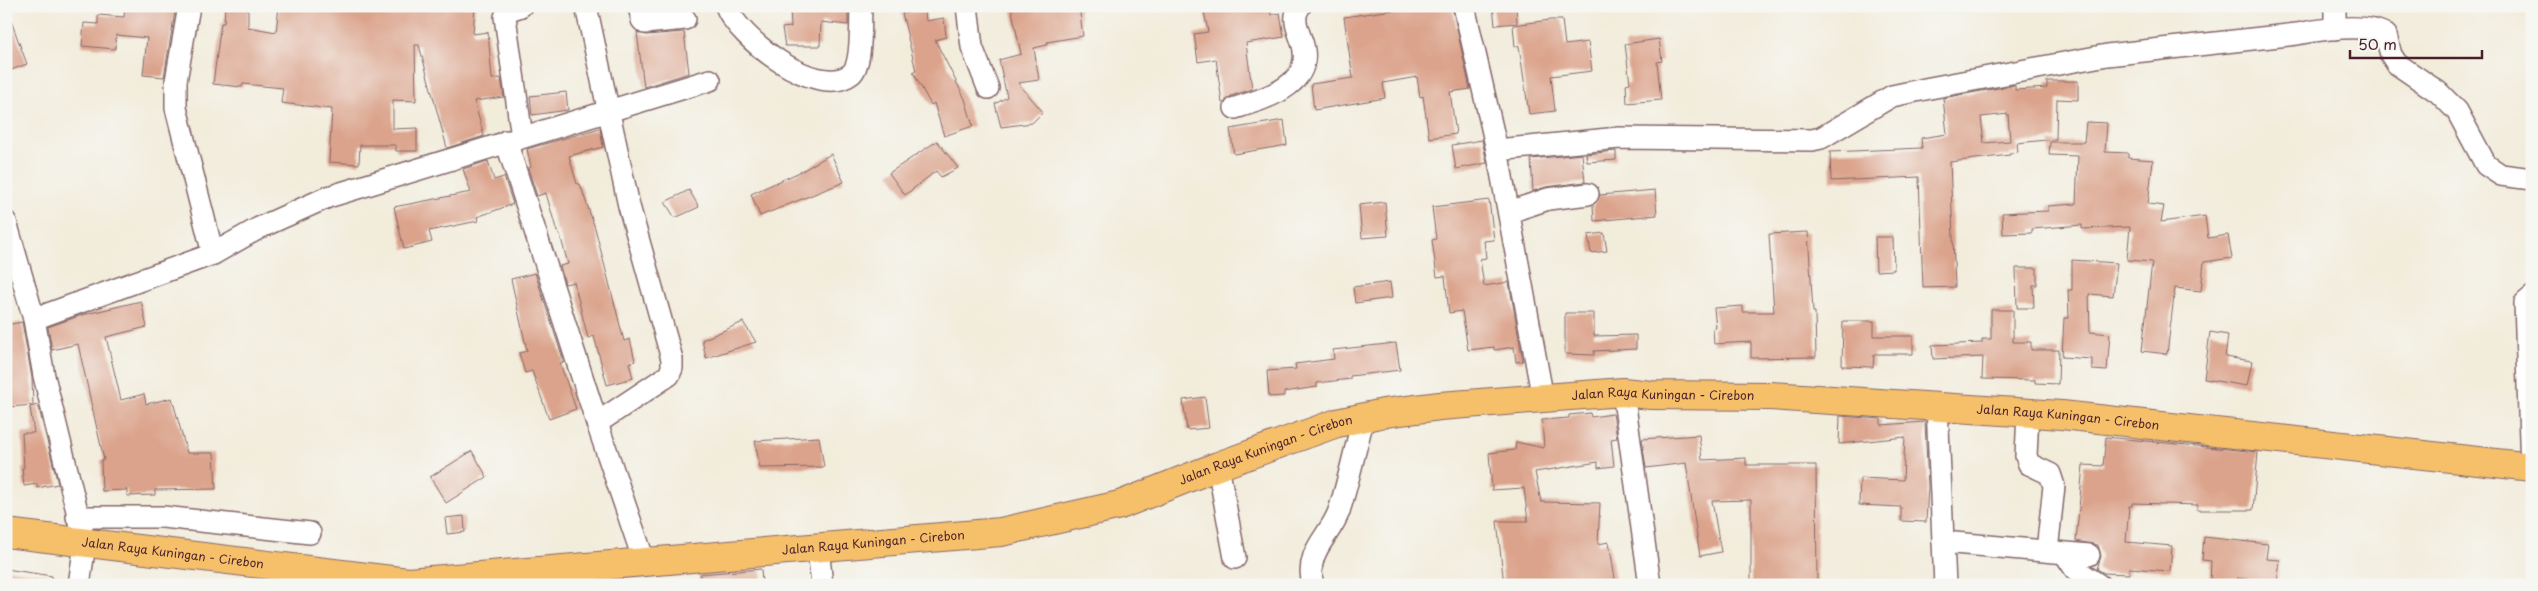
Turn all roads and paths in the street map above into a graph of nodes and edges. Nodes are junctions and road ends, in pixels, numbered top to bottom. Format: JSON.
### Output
{"nodes":[{"id":1,"x":189,"y":6,"type":"edge"},
{"id":2,"x":521,"y":6,"type":"edge"},
{"id":3,"x":586,"y":6,"type":"edge"},
{"id":4,"x":639,"y":6,"type":"edge"},
{"id":5,"x":726,"y":6,"type":"edge"},
{"id":6,"x":860,"y":6,"type":"edge"},
{"id":7,"x":967,"y":6,"type":"edge"},
{"id":8,"x":1300,"y":6,"type":"edge"},
{"id":9,"x":1464,"y":6,"type":"edge"},
{"id":10,"x":2335,"y":6,"type":"edge"},
{"id":11,"x":685,"y":19,"type":"dead end"},
{"id":12,"x":2335,"y":29,"type":"junction"},
{"id":13,"x":710,"y":80,"type":"dead end"},
{"id":14,"x":988,"y":88,"type":"dead end"},
{"id":15,"x":1235,"y":108,"type":"dead end"},
{"id":16,"x":610,"y":110,"type":"junction"},
{"id":17,"x":514,"y":139,"type":"junction"},
{"id":18,"x":1497,"y":150,"type":"junction"},
{"id":19,"x":2532,"y":179,"type":"edge"},
{"id":20,"x":1588,"y":194,"type":"dead end"},
{"id":21,"x":1509,"y":212,"type":"junction"},
{"id":22,"x":6,"y":222,"type":"edge"},
{"id":23,"x":212,"y":254,"type":"junction"},
{"id":24,"x":2532,"y":297,"type":"edge"},
{"id":25,"x":34,"y":319,"type":"junction"},
{"id":26,"x":1622,"y":392,"type":"junction"},
{"id":27,"x":1543,"y":399,"type":"junction"},
{"id":28,"x":1937,"y":406,"type":"junction"},
{"id":29,"x":2028,"y":412,"type":"junction"},
{"id":30,"x":1364,"y":417,"type":"junction"},
{"id":31,"x":597,"y":423,"type":"junction"},
{"id":32,"x":1218,"y":466,"type":"junction"},
{"id":33,"x":2532,"y":467,"type":"edge"},
{"id":34,"x":77,"y":517,"type":"junction"},
{"id":35,"x":6,"y":533,"type":"edge"},
{"id":36,"x":310,"y":533,"type":"dead end"},
{"id":37,"x":1943,"y":542,"type":"junction"},
{"id":38,"x":85,"y":544,"type":"junction"},
{"id":39,"x":818,"y":548,"type":"junction"},
{"id":40,"x":2056,"y":552,"type":"junction"},
{"id":41,"x":2089,"y":555,"type":"dead end"},
{"id":42,"x":1235,"y":558,"type":"dead end"},
{"id":43,"x":645,"y":564,"type":"junction"},
{"id":44,"x":581,"y":577,"type":"edge"},
{"id":45,"x":310,"y":578,"type":"edge"},
{"id":46,"x":79,"y":585,"type":"edge"},
{"id":47,"x":822,"y":585,"type":"edge"},
{"id":48,"x":1313,"y":585,"type":"edge"},
{"id":49,"x":1650,"y":585,"type":"edge"},
{"id":50,"x":1945,"y":585,"type":"edge"},
{"id":51,"x":2099,"y":585,"type":"edge"}],
"edges":[{"from":1,"to":23,"type":"street"},
{"from":2,"to":17,"type":"street"},
{"from":3,"to":16,"type":"street"},
{"from":4,"to":11,"type":"street"},
{"from":5,"to":6,"type":"street"},
{"from":7,"to":14,"type":"street"},
{"from":8,"to":15,"type":"street"},
{"from":9,"to":18,"type":"street"},
{"from":10,"to":12,"type":"street"},
{"from":12,"to":18,"type":"street"},
{"from":12,"to":19,"type":"street"},
{"from":13,"to":16,"type":"street"},
{"from":16,"to":17,"type":"street"},
{"from":16,"to":31,"type":"street"},
{"from":17,"to":23,"type":"street"},
{"from":17,"to":31,"type":"street"},
{"from":18,"to":21,"type":"street"},
{"from":20,"to":21,"type":"street"},
{"from":21,"to":27,"type":"street"},
{"from":22,"to":25,"type":"street"},
{"from":23,"to":25,"type":"street"},
{"from":24,"to":33,"type":"street"},
{"from":25,"to":34,"type":"street"},
{"from":26,"to":27,"type":"highway","name":"Jalan Raya Kuningan - Cirebon"},
{"from":26,"to":28,"type":"highway","name":"Jalan Raya Kuningan - Cirebon"},
{"from":26,"to":49,"type":"street"},
{"from":27,"to":30,"type":"highway","name":"Jalan Raya Kuningan - Cirebon"},
{"from":28,"to":29,"type":"highway","name":"Jalan Raya Kuningan - Cirebon"},
{"from":28,"to":37,"type":"street"},
{"from":29,"to":33,"type":"highway","name":"Jalan Raya Kuningan - Cirebon"},
{"from":29,"to":40,"type":"street"},
{"from":30,"to":32,"type":"highway","name":"Jalan Raya Kuningan - Cirebon"},
{"from":30,"to":48,"type":"street"},
{"from":31,"to":43,"type":"street"},
{"from":32,"to":39,"type":"highway","name":"Jalan Raya Kuningan - Cirebon"},
{"from":32,"to":42,"type":"street"},
{"from":34,"to":36,"type":"street"},
{"from":34,"to":38,"type":"street"},
{"from":35,"to":38,"type":"highway","name":"Jalan Raya Kuningan - Cirebon"},
{"from":37,"to":40,"type":"street"},
{"from":37,"to":50,"type":"street"},
{"from":38,"to":45,"type":"highway","name":"Jalan Raya Kuningan - Cirebon"},
{"from":38,"to":46,"type":"street"},
{"from":39,"to":43,"type":"highway","name":"Jalan Raya Kuningan - Cirebon"},
{"from":39,"to":47,"type":"street"},
{"from":40,"to":41,"type":"street"},
{"from":40,"to":51,"type":"street"},
{"from":43,"to":44,"type":"highway","name":"Jalan Raya Kuningan - Cirebon"},
{"from":44,"to":45,"type":"highway","name":"Jalan Raya Kuningan - Cirebon"}]}
